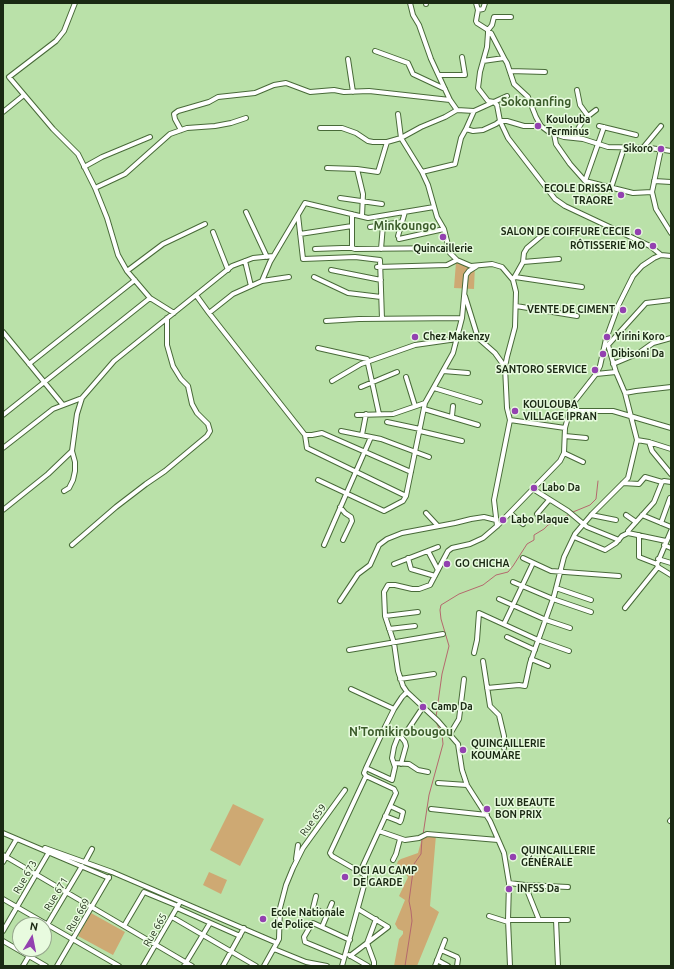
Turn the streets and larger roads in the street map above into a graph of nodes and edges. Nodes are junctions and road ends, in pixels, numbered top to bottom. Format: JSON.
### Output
{"nodes":[{"id":1,"x":75,"y":3,"type":"edge"},
{"id":2,"x":410,"y":3,"type":"edge"},
{"id":3,"x":476,"y":3,"type":"edge"},
{"id":4,"x":485,"y":3,"type":"edge"},
{"id":5,"x":478,"y":10,"type":"junction"},
{"id":6,"x":511,"y":17,"type":"dead end"},
{"id":7,"x":488,"y":31,"type":"junction"},
{"id":8,"x":375,"y":51,"type":"dead end"},
{"id":9,"x":462,"y":57,"type":"dead end"},
{"id":10,"x":504,"y":58,"type":"junction"},
{"id":11,"x":348,"y":59,"type":"dead end"},
{"id":12,"x":483,"y":61,"type":"junction"},
{"id":13,"x":510,"y":71,"type":"junction"},
{"id":14,"x":545,"y":72,"type":"dead end"},
{"id":15,"x":439,"y":75,"type":"junction"},
{"id":16,"x":446,"y":89,"type":"junction"},
{"id":17,"x":577,"y":90,"type":"dead end"},
{"id":18,"x":353,"y":92,"type":"junction"},
{"id":19,"x":24,"y":95,"type":"junction"},
{"id":20,"x":508,"y":96,"type":"dead end"},
{"id":21,"x":450,"y":100,"type":"junction"},
{"id":22,"x":494,"y":102,"type":"junction"},
{"id":23,"x":457,"y":110,"type":"junction"},
{"id":24,"x":596,"y":110,"type":"dead end"},
{"id":25,"x":474,"y":111,"type":"junction"},
{"id":26,"x":3,"y":112,"type":"edge"},
{"id":27,"x":398,"y":114,"type":"dead end"},
{"id":28,"x":588,"y":116,"type":"junction"},
{"id":29,"x":246,"y":118,"type":"dead end"},
{"id":30,"x":500,"y":121,"type":"junction"},
{"id":31,"x":541,"y":126,"type":"junction"},
{"id":32,"x":661,"y":126,"type":"dead end"},
{"id":33,"x":320,"y":128,"type":"dead end"},
{"id":34,"x":466,"y":129,"type":"junction"},
{"id":35,"x":181,"y":130,"type":"junction"},
{"id":36,"x":554,"y":134,"type":"junction"},
{"id":37,"x":636,"y":135,"type":"dead end"},
{"id":38,"x":150,"y":137,"type":"dead end"},
{"id":39,"x":401,"y":138,"type":"junction"},
{"id":40,"x":578,"y":138,"type":"junction"},
{"id":41,"x":387,"y":142,"type":"junction"},
{"id":42,"x":598,"y":144,"type":"junction"},
{"id":43,"x":624,"y":148,"type":"junction"},
{"id":44,"x":642,"y":149,"type":"junction"},
{"id":45,"x":661,"y":149,"type":"junction"},
{"id":46,"x":671,"y":151,"type":"edge"},
{"id":47,"x":84,"y":167,"type":"junction"},
{"id":48,"x":327,"y":168,"type":"dead end"},
{"id":49,"x":357,"y":168,"type":"junction"},
{"id":50,"x":422,"y":172,"type":"junction"},
{"id":51,"x":585,"y":181,"type":"junction"},
{"id":52,"x":654,"y":181,"type":"junction"},
{"id":53,"x":671,"y":182,"type":"edge"},
{"id":54,"x":95,"y":188,"type":"junction"},
{"id":55,"x":611,"y":188,"type":"junction"},
{"id":56,"x":652,"y":192,"type":"junction"},
{"id":57,"x":340,"y":198,"type":"dead end"},
{"id":58,"x":362,"y":201,"type":"junction"},
{"id":59,"x":382,"y":204,"type":"dead end"},
{"id":60,"x":434,"y":207,"type":"junction"},
{"id":61,"x":246,"y":212,"type":"dead end"},
{"id":62,"x":405,"y":212,"type":"junction"},
{"id":63,"x":352,"y":214,"type":"junction"},
{"id":64,"x":298,"y":215,"type":"junction"},
{"id":65,"x":362,"y":216,"type":"junction"},
{"id":66,"x":402,"y":222,"type":"junction"},
{"id":67,"x":205,"y":224,"type":"dead end"},
{"id":68,"x":383,"y":225,"type":"junction"},
{"id":69,"x":352,"y":226,"type":"junction"},
{"id":70,"x":370,"y":227,"type":"dead end"},
{"id":71,"x":444,"y":229,"type":"junction"},
{"id":72,"x":213,"y":232,"type":"dead end"},
{"id":73,"x":546,"y":232,"type":"dead end"},
{"id":74,"x":671,"y":233,"type":"edge"},
{"id":75,"x":300,"y":234,"type":"junction"},
{"id":76,"x":354,"y":248,"type":"junction"},
{"id":77,"x":449,"y":248,"type":"junction"},
{"id":78,"x":381,"y":249,"type":"junction"},
{"id":79,"x":315,"y":250,"type":"dead end"},
{"id":80,"x":660,"y":255,"type":"junction"},
{"id":81,"x":273,"y":256,"type":"junction"},
{"id":82,"x":671,"y":256,"type":"edge"},
{"id":83,"x":267,"y":257,"type":"junction"},
{"id":84,"x":355,"y":257,"type":"junction"},
{"id":85,"x":558,"y":259,"type":"dead end"},
{"id":86,"x":457,"y":260,"type":"junction"},
{"id":87,"x":245,"y":261,"type":"junction"},
{"id":88,"x":523,"y":262,"type":"junction"},
{"id":89,"x":478,"y":266,"type":"junction"},
{"id":90,"x":379,"y":267,"type":"junction"},
{"id":91,"x":228,"y":270,"type":"junction"},
{"id":92,"x":331,"y":270,"type":"dead end"},
{"id":93,"x":127,"y":271,"type":"junction"},
{"id":94,"x":289,"y":277,"type":"dead end"},
{"id":95,"x":314,"y":277,"type":"dead end"},
{"id":96,"x":514,"y":279,"type":"junction"},
{"id":97,"x":135,"y":280,"type":"junction"},
{"id":98,"x":381,"y":280,"type":"junction"},
{"id":99,"x":262,"y":281,"type":"junction"},
{"id":100,"x":251,"y":286,"type":"junction"},
{"id":101,"x":582,"y":287,"type":"dead end"},
{"id":102,"x":465,"y":294,"type":"junction"},
{"id":103,"x":196,"y":295,"type":"junction"},
{"id":104,"x":381,"y":297,"type":"junction"},
{"id":105,"x":150,"y":298,"type":"junction"},
{"id":106,"x":671,"y":300,"type":"edge"},
{"id":107,"x":516,"y":306,"type":"junction"},
{"id":108,"x":174,"y":312,"type":"junction"},
{"id":109,"x":209,"y":313,"type":"junction"},
{"id":110,"x":577,"y":316,"type":"dead end"},
{"id":111,"x":167,"y":318,"type":"junction"},
{"id":112,"x":462,"y":318,"type":"junction"},
{"id":113,"x":382,"y":319,"type":"junction"},
{"id":114,"x":326,"y":321,"type":"dead end"},
{"id":115,"x":3,"y":332,"type":"edge"},
{"id":116,"x":671,"y":338,"type":"edge"},
{"id":117,"x":457,"y":339,"type":"junction"},
{"id":118,"x":318,"y":348,"type":"dead end"},
{"id":119,"x":368,"y":361,"type":"junction"},
{"id":120,"x":29,"y":364,"type":"junction"},
{"id":121,"x":613,"y":364,"type":"junction"},
{"id":122,"x":505,"y":367,"type":"junction"},
{"id":123,"x":443,"y":371,"type":"junction"},
{"id":124,"x":396,"y":372,"type":"dead end"},
{"id":125,"x":616,"y":372,"type":"junction"},
{"id":126,"x":468,"y":373,"type":"dead end"},
{"id":127,"x":596,"y":374,"type":"junction"},
{"id":128,"x":406,"y":377,"type":"dead end"},
{"id":129,"x":332,"y":381,"type":"dead end"},
{"id":130,"x":373,"y":382,"type":"junction"},
{"id":131,"x":44,"y":383,"type":"junction"},
{"id":132,"x":361,"y":387,"type":"dead end"},
{"id":133,"x":671,"y":387,"type":"edge"},
{"id":134,"x":434,"y":388,"type":"junction"},
{"id":135,"x":625,"y":394,"type":"junction"},
{"id":136,"x":82,"y":398,"type":"junction"},
{"id":137,"x":480,"y":402,"type":"dead end"},
{"id":138,"x":425,"y":403,"type":"junction"},
{"id":139,"x":63,"y":405,"type":"junction"},
{"id":140,"x":415,"y":406,"type":"junction"},
{"id":141,"x":453,"y":406,"type":"dead end"},
{"id":142,"x":424,"y":409,"type":"junction"},
{"id":143,"x":570,"y":411,"type":"junction"},
{"id":144,"x":358,"y":414,"type":"dead end"},
{"id":145,"x":366,"y":414,"type":"junction"},
{"id":146,"x":379,"y":414,"type":"junction"},
{"id":147,"x":3,"y":415,"type":"edge"},
{"id":148,"x":452,"y":416,"type":"junction"},
{"id":149,"x":631,"y":416,"type":"junction"},
{"id":150,"x":510,"y":420,"type":"junction"},
{"id":151,"x":388,"y":422,"type":"dead end"},
{"id":152,"x":478,"y":424,"type":"dead end"},
{"id":153,"x":565,"y":428,"type":"junction"},
{"id":154,"x":671,"y":428,"type":"edge"},
{"id":155,"x":420,"y":430,"type":"junction"},
{"id":156,"x":342,"y":431,"type":"dead end"},
{"id":157,"x":305,"y":434,"type":"junction"},
{"id":158,"x":362,"y":435,"type":"junction"},
{"id":159,"x":565,"y":436,"type":"junction"},
{"id":160,"x":371,"y":437,"type":"junction"},
{"id":161,"x":586,"y":438,"type":"dead end"},
{"id":162,"x":637,"y":440,"type":"junction"},
{"id":163,"x":462,"y":441,"type":"dead end"},
{"id":164,"x":649,"y":442,"type":"junction"},
{"id":165,"x":3,"y":448,"type":"edge"},
{"id":166,"x":671,"y":449,"type":"edge"},
{"id":167,"x":72,"y":451,"type":"junction"},
{"id":168,"x":364,"y":451,"type":"junction"},
{"id":169,"x":415,"y":452,"type":"junction"},
{"id":170,"x":564,"y":453,"type":"junction"},
{"id":171,"x":429,"y":457,"type":"dead end"},
{"id":172,"x":583,"y":462,"type":"dead end"},
{"id":173,"x":355,"y":472,"type":"junction"},
{"id":174,"x":411,"y":472,"type":"junction"},
{"id":175,"x":671,"y":474,"type":"edge"},
{"id":176,"x":318,"y":480,"type":"dead end"},
{"id":177,"x":662,"y":482,"type":"junction"},
{"id":178,"x":671,"y":482,"type":"edge"},
{"id":179,"x":623,"y":483,"type":"junction"},
{"id":180,"x":533,"y":489,"type":"junction"},
{"id":181,"x":64,"y":491,"type":"dead end"},
{"id":182,"x":346,"y":493,"type":"junction"},
{"id":183,"x":406,"y":496,"type":"junction"},
{"id":184,"x":670,"y":498,"type":"edge"},
{"id":185,"x":549,"y":500,"type":"junction"},
{"id":186,"x":340,"y":507,"type":"junction"},
{"id":187,"x":3,"y":510,"type":"edge"},
{"id":188,"x":510,"y":513,"type":"junction"},
{"id":189,"x":426,"y":514,"type":"dead end"},
{"id":190,"x":537,"y":514,"type":"dead end"},
{"id":191,"x":591,"y":515,"type":"junction"},
{"id":192,"x":626,"y":515,"type":"dead end"},
{"id":193,"x":642,"y":515,"type":"junction"},
{"id":194,"x":496,"y":520,"type":"junction"},
{"id":195,"x":616,"y":520,"type":"dead end"},
{"id":196,"x":636,"y":522,"type":"junction"},
{"id":197,"x":661,"y":523,"type":"junction"},
{"id":198,"x":523,"y":524,"type":"dead end"},
{"id":199,"x":583,"y":524,"type":"junction"},
{"id":200,"x":438,"y":526,"type":"junction"},
{"id":201,"x":497,"y":526,"type":"junction"},
{"id":202,"x":671,"y":527,"type":"edge"},
{"id":203,"x":671,"y":531,"type":"edge"},
{"id":204,"x":628,"y":533,"type":"junction"},
{"id":205,"x":639,"y":535,"type":"junction"},
{"id":206,"x":574,"y":537,"type":"junction"},
{"id":207,"x":343,"y":540,"type":"dead end"},
{"id":208,"x":618,"y":540,"type":"junction"},
{"id":209,"x":665,"y":543,"type":"junction"},
{"id":210,"x":72,"y":545,"type":"dead end"},
{"id":211,"x":324,"y":545,"type":"dead end"},
{"id":212,"x":438,"y":547,"type":"dead end"},
{"id":213,"x":671,"y":548,"type":"edge"},
{"id":214,"x":428,"y":551,"type":"junction"},
{"id":215,"x":408,"y":558,"type":"junction"},
{"id":216,"x":523,"y":558,"type":"dead end"},
{"id":217,"x":658,"y":559,"type":"junction"},
{"id":218,"x":533,"y":563,"type":"junction"},
{"id":219,"x":671,"y":563,"type":"edge"},
{"id":220,"x":394,"y":564,"type":"dead end"},
{"id":221,"x":657,"y":566,"type":"junction"},
{"id":222,"x":438,"y":570,"type":"junction"},
{"id":223,"x":560,"y":571,"type":"junction"},
{"id":224,"x":671,"y":575,"type":"edge"},
{"id":225,"x":435,"y":576,"type":"junction"},
{"id":226,"x":619,"y":576,"type":"dead end"},
{"id":227,"x":513,"y":582,"type":"dead end"},
{"id":228,"x":522,"y":586,"type":"junction"},
{"id":229,"x":556,"y":588,"type":"junction"},
{"id":230,"x":498,"y":599,"type":"dead end"},
{"id":231,"x":552,"y":599,"type":"junction"},
{"id":232,"x":591,"y":600,"type":"dead end"},
{"id":233,"x":340,"y":601,"type":"dead end"},
{"id":234,"x":512,"y":605,"type":"junction"},
{"id":235,"x":625,"y":608,"type":"dead end"},
{"id":236,"x":418,"y":612,"type":"dead end"},
{"id":237,"x":591,"y":612,"type":"dead end"},
{"id":238,"x":386,"y":616,"type":"junction"},
{"id":239,"x":546,"y":620,"type":"junction"},
{"id":240,"x":504,"y":624,"type":"junction"},
{"id":241,"x":415,"y":626,"type":"dead end"},
{"id":242,"x":570,"y":628,"type":"dead end"},
{"id":243,"x":389,"y":629,"type":"junction"},
{"id":244,"x":443,"y":634,"type":"dead end"},
{"id":245,"x":507,"y":637,"type":"dead end"},
{"id":246,"x":538,"y":640,"type":"junction"},
{"id":247,"x":394,"y":643,"type":"junction"},
{"id":248,"x":349,"y":650,"type":"dead end"},
{"id":249,"x":535,"y":650,"type":"junction"},
{"id":250,"x":569,"y":651,"type":"dead end"},
{"id":251,"x":474,"y":653,"type":"dead end"},
{"id":252,"x":531,"y":660,"type":"junction"},
{"id":253,"x":483,"y":661,"type":"dead end"},
{"id":254,"x":548,"y":666,"type":"dead end"},
{"id":255,"x":434,"y":674,"type":"dead end"},
{"id":256,"x":400,"y":679,"type":"junction"},
{"id":257,"x":464,"y":679,"type":"dead end"},
{"id":258,"x":487,"y":688,"type":"junction"},
{"id":259,"x":351,"y":689,"type":"dead end"},
{"id":260,"x":407,"y":692,"type":"junction"},
{"id":261,"x":424,"y":707,"type":"junction"},
{"id":262,"x":394,"y":709,"type":"junction"},
{"id":263,"x":385,"y":727,"type":"junction"},
{"id":264,"x":450,"y":734,"type":"junction"},
{"id":265,"x":400,"y":735,"type":"junction"},
{"id":266,"x":504,"y":748,"type":"dead end"},
{"id":267,"x":394,"y":763,"type":"junction"},
{"id":268,"x":401,"y":764,"type":"junction"},
{"id":269,"x":366,"y":768,"type":"junction"},
{"id":270,"x":428,"y":772,"type":"dead end"},
{"id":271,"x":366,"y":776,"type":"junction"},
{"id":272,"x":438,"y":782,"type":"dead end"},
{"id":273,"x":467,"y":785,"type":"junction"},
{"id":274,"x":345,"y":790,"type":"dead end"},
{"id":275,"x":390,"y":806,"type":"junction"},
{"id":276,"x":431,"y":809,"type":"dead end"},
{"id":277,"x":487,"y":814,"type":"junction"},
{"id":278,"x":385,"y":816,"type":"junction"},
{"id":279,"x":378,"y":831,"type":"junction"},
{"id":280,"x":3,"y":833,"type":"edge"},
{"id":281,"x":400,"y":839,"type":"junction"},
{"id":282,"x":16,"y":840,"type":"junction"},
{"id":283,"x":498,"y":840,"type":"junction"},
{"id":284,"x":298,"y":845,"type":"dead end"},
{"id":285,"x":45,"y":848,"type":"dead end"},
{"id":286,"x":92,"y":849,"type":"dead end"},
{"id":287,"x":49,"y":852,"type":"junction"},
{"id":288,"x":5,"y":856,"type":"edge"},
{"id":289,"x":393,"y":860,"type":"dead end"},
{"id":290,"x":3,"y":862,"type":"edge"},
{"id":291,"x":85,"y":862,"type":"junction"},
{"id":292,"x":296,"y":862,"type":"junction"},
{"id":293,"x":82,"y":866,"type":"junction"},
{"id":294,"x":112,"y":872,"type":"junction"},
{"id":295,"x":360,"y":872,"type":"junction"},
{"id":296,"x":36,"y":874,"type":"junction"},
{"id":297,"x":109,"y":878,"type":"junction"},
{"id":298,"x":509,"y":883,"type":"junction"},
{"id":299,"x":525,"y":885,"type":"junction"},
{"id":300,"x":568,"y":887,"type":"dead end"},
{"id":301,"x":66,"y":892,"type":"junction"},
{"id":302,"x":316,"y":896,"type":"dead end"},
{"id":303,"x":3,"y":899,"type":"edge"},
{"id":304,"x":332,"y":903,"type":"dead end"},
{"id":305,"x":178,"y":905,"type":"junction"},
{"id":306,"x":17,"y":907,"type":"junction"},
{"id":307,"x":92,"y":907,"type":"junction"},
{"id":308,"x":358,"y":909,"type":"junction"},
{"id":309,"x":327,"y":914,"type":"junction"},
{"id":310,"x":489,"y":916,"type":"dead end"},
{"id":311,"x":35,"y":917,"type":"edge"},
{"id":312,"x":51,"y":917,"type":"edge"},
{"id":313,"x":172,"y":917,"type":"junction"},
{"id":314,"x":376,"y":919,"type":"junction"},
{"id":315,"x":539,"y":920,"type":"junction"},
{"id":316,"x":556,"y":920,"type":"junction"},
{"id":317,"x":568,"y":920,"type":"dead end"},
{"id":318,"x":508,"y":921,"type":"junction"},
{"id":319,"x":210,"y":923,"type":"junction"},
{"id":320,"x":124,"y":926,"type":"junction"},
{"id":321,"x":52,"y":927,"type":"edge"},
{"id":322,"x":322,"y":927,"type":"junction"},
{"id":323,"x":244,"y":928,"type":"junction"},
{"id":324,"x":3,"y":931,"type":"edge"},
{"id":325,"x":202,"y":935,"type":"junction"},
{"id":326,"x":240,"y":936,"type":"junction"},
{"id":327,"x":73,"y":939,"type":"junction"},
{"id":328,"x":350,"y":940,"type":"junction"},
{"id":329,"x":445,"y":940,"type":"dead end"},
{"id":330,"x":3,"y":941,"type":"edge"},
{"id":331,"x":277,"y":943,"type":"junction"},
{"id":332,"x":367,"y":943,"type":"junction"},
{"id":333,"x":156,"y":944,"type":"junction"},
{"id":334,"x":12,"y":946,"type":"edge"},
{"id":335,"x":274,"y":949,"type":"junction"},
{"id":336,"x":441,"y":950,"type":"junction"},
{"id":337,"x":231,"y":952,"type":"junction"},
{"id":338,"x":348,"y":954,"type":"junction"},
{"id":339,"x":28,"y":957,"type":"edge"},
{"id":340,"x":30,"y":957,"type":"edge"},
{"id":341,"x":344,"y":958,"type":"junction"},
{"id":342,"x":437,"y":960,"type":"junction"},
{"id":343,"x":306,"y":962,"type":"junction"},
{"id":344,"x":185,"y":964,"type":"edge"},
{"id":345,"x":23,"y":966,"type":"edge"},
{"id":346,"x":46,"y":966,"type":"edge"},
{"id":347,"x":57,"y":966,"type":"edge"},
{"id":348,"x":119,"y":966,"type":"edge"},
{"id":349,"x":143,"y":966,"type":"edge"},
{"id":350,"x":192,"y":966,"type":"edge"},
{"id":351,"x":223,"y":966,"type":"edge"},
{"id":352,"x":256,"y":966,"type":"edge"},
{"id":353,"x":264,"y":966,"type":"edge"},
{"id":354,"x":303,"y":966,"type":"edge"},
{"id":355,"x":327,"y":966,"type":"edge"},
{"id":356,"x":342,"y":966,"type":"edge"},
{"id":357,"x":368,"y":966,"type":"edge"},
{"id":358,"x":374,"y":966,"type":"edge"},
{"id":359,"x":435,"y":966,"type":"edge"},
{"id":360,"x":448,"y":966,"type":"edge"},
{"id":361,"x":457,"y":966,"type":"edge"},
{"id":362,"x":510,"y":966,"type":"edge"},
{"id":363,"x":558,"y":966,"type":"edge"}],
"edges":[{"from":1,"to":19,"type":"street"},
{"from":2,"to":15,"type":"street"},
{"from":3,"to":5,"type":"street"},
{"from":4,"to":5,"type":"street"},
{"from":5,"to":7,"type":"street"},
{"from":6,"to":7,"type":"street"},
{"from":7,"to":10,"type":"street"},
{"from":7,"to":12,"type":"street"},
{"from":8,"to":16,"type":"street"},
{"from":9,"to":15,"type":"street"},
{"from":10,"to":12,"type":"street"},
{"from":10,"to":13,"type":"street"},
{"from":11,"to":18,"type":"street"},
{"from":12,"to":22,"type":"street"},
{"from":13,"to":14,"type":"street"},
{"from":13,"to":31,"type":"street"},
{"from":15,"to":16,"type":"street"},
{"from":16,"to":21,"type":"street"},
{"from":17,"to":28,"type":"street"},
{"from":18,"to":21,"type":"street"},
{"from":18,"to":35,"type":"street"},
{"from":19,"to":26,"type":"street"},
{"from":19,"to":47,"type":"street"},
{"from":20,"to":22,"type":"street"},
{"from":21,"to":23,"type":"street"},
{"from":22,"to":25,"type":"street"},
{"from":22,"to":30,"type":"street"},
{"from":23,"to":25,"type":"street"},
{"from":23,"to":39,"type":"street"},
{"from":24,"to":28,"type":"street"},
{"from":25,"to":34,"type":"street"},
{"from":27,"to":39,"type":"street"},
{"from":28,"to":40,"type":"street"},
{"from":29,"to":35,"type":"street"},
{"from":30,"to":31,"type":"street"},
{"from":30,"to":34,"type":"street"},
{"from":30,"to":80,"type":"street"},
{"from":31,"to":36,"type":"street"},
{"from":32,"to":44,"type":"street"},
{"from":33,"to":41,"type":"street"},
{"from":34,"to":50,"type":"street"},
{"from":35,"to":54,"type":"street"},
{"from":36,"to":40,"type":"street"},
{"from":36,"to":51,"type":"street"},
{"from":37,"to":42,"type":"street"},
{"from":38,"to":47,"type":"street"},
{"from":39,"to":41,"type":"street"},
{"from":39,"to":50,"type":"street"},
{"from":40,"to":42,"type":"street"},
{"from":41,"to":49,"type":"street"},
{"from":42,"to":43,"type":"street"},
{"from":42,"to":51,"type":"street"},
{"from":43,"to":44,"type":"street"},
{"from":43,"to":55,"type":"street"},
{"from":44,"to":45,"type":"street"},
{"from":45,"to":46,"type":"street"},
{"from":45,"to":52,"type":"street"},
{"from":47,"to":54,"type":"street"},
{"from":48,"to":49,"type":"street"},
{"from":49,"to":58,"type":"street"},
{"from":50,"to":60,"type":"street"},
{"from":51,"to":55,"type":"street"},
{"from":52,"to":53,"type":"street"},
{"from":52,"to":56,"type":"street"},
{"from":54,"to":93,"type":"street"},
{"from":55,"to":56,"type":"street"},
{"from":56,"to":74,"type":"street"},
{"from":57,"to":58,"type":"street"},
{"from":58,"to":59,"type":"street"},
{"from":58,"to":65,"type":"street"},
{"from":60,"to":62,"type":"street"},
{"from":60,"to":71,"type":"street"},
{"from":61,"to":83,"type":"street"},
{"from":62,"to":65,"type":"street"},
{"from":62,"to":66,"type":"street"},
{"from":63,"to":64,"type":"street"},
{"from":63,"to":65,"type":"street"},
{"from":63,"to":69,"type":"street"},
{"from":64,"to":75,"type":"street"},
{"from":64,"to":81,"type":"street"},
{"from":66,"to":68,"type":"street"},
{"from":66,"to":71,"type":"street"},
{"from":67,"to":93,"type":"street"},
{"from":68,"to":70,"type":"street"},
{"from":68,"to":78,"type":"street"},
{"from":69,"to":75,"type":"street"},
{"from":69,"to":76,"type":"street"},
{"from":71,"to":77,"type":"street"},
{"from":72,"to":91,"type":"street"},
{"from":73,"to":88,"type":"street"},
{"from":75,"to":84,"type":"street"},
{"from":76,"to":78,"type":"street"},
{"from":76,"to":79,"type":"street"},
{"from":76,"to":84,"type":"street"},
{"from":77,"to":78,"type":"street"},
{"from":77,"to":86,"type":"street"},
{"from":80,"to":82,"type":"street"},
{"from":80,"to":127,"type":"street"},
{"from":81,"to":83,"type":"street"},
{"from":81,"to":99,"type":"street"},
{"from":83,"to":87,"type":"street"},
{"from":84,"to":90,"type":"street"},
{"from":85,"to":88,"type":"street"},
{"from":86,"to":89,"type":"street"},
{"from":86,"to":90,"type":"street"},
{"from":87,"to":91,"type":"street"},
{"from":87,"to":100,"type":"street"},
{"from":88,"to":96,"type":"street"},
{"from":89,"to":96,"type":"street"},
{"from":89,"to":102,"type":"street"},
{"from":90,"to":98,"type":"street"},
{"from":91,"to":103,"type":"street"},
{"from":92,"to":98,"type":"street"},
{"from":93,"to":97,"type":"street"},
{"from":94,"to":99,"type":"street"},
{"from":95,"to":104,"type":"street"},
{"from":96,"to":101,"type":"street"},
{"from":96,"to":107,"type":"street"},
{"from":97,"to":105,"type":"street"},
{"from":97,"to":120,"type":"street"},
{"from":98,"to":104,"type":"street"},
{"from":99,"to":100,"type":"street"},
{"from":100,"to":109,"type":"street"},
{"from":102,"to":112,"type":"street"},
{"from":102,"to":122,"type":"street"},
{"from":103,"to":108,"type":"street"},
{"from":103,"to":109,"type":"street"},
{"from":104,"to":113,"type":"street"},
{"from":105,"to":108,"type":"street"},
{"from":105,"to":131,"type":"street"},
{"from":106,"to":121,"type":"street"},
{"from":107,"to":110,"type":"street"},
{"from":107,"to":122,"type":"street"},
{"from":108,"to":111,"type":"street"},
{"from":109,"to":157,"type":"street"},
{"from":111,"to":136,"type":"street"},
{"from":111,"to":210,"type":"street"},
{"from":112,"to":113,"type":"street"},
{"from":112,"to":117,"type":"street"},
{"from":113,"to":114,"type":"street"},
{"from":115,"to":120,"type":"street"},
{"from":116,"to":121,"type":"street"},
{"from":117,"to":119,"type":"street"},
{"from":117,"to":123,"type":"street"},
{"from":118,"to":119,"type":"street"},
{"from":119,"to":129,"type":"street"},
{"from":119,"to":130,"type":"street"},
{"from":120,"to":131,"type":"street"},
{"from":121,"to":125,"type":"street"},
{"from":122,"to":150,"type":"street"},
{"from":123,"to":126,"type":"street"},
{"from":123,"to":134,"type":"street"},
{"from":124,"to":130,"type":"street"},
{"from":125,"to":127,"type":"street"},
{"from":125,"to":135,"type":"street"},
{"from":127,"to":143,"type":"street"},
{"from":128,"to":140,"type":"street"},
{"from":130,"to":132,"type":"street"},
{"from":130,"to":146,"type":"street"},
{"from":131,"to":139,"type":"street"},
{"from":131,"to":147,"type":"street"},
{"from":133,"to":135,"type":"street"},
{"from":134,"to":137,"type":"street"},
{"from":134,"to":138,"type":"street"},
{"from":135,"to":149,"type":"street"},
{"from":136,"to":139,"type":"street"},
{"from":136,"to":167,"type":"street"},
{"from":138,"to":140,"type":"street"},
{"from":138,"to":142,"type":"street"},
{"from":139,"to":165,"type":"street"},
{"from":140,"to":146,"type":"street"},
{"from":141,"to":148,"type":"street"},
{"from":142,"to":148,"type":"street"},
{"from":142,"to":155,"type":"street"},
{"from":143,"to":149,"type":"street"},
{"from":143,"to":153,"type":"street"},
{"from":144,"to":145,"type":"street"},
{"from":145,"to":146,"type":"street"},
{"from":145,"to":158,"type":"street"},
{"from":148,"to":152,"type":"street"},
{"from":149,"to":154,"type":"street"},
{"from":149,"to":162,"type":"street"},
{"from":150,"to":153,"type":"street"},
{"from":150,"to":194,"type":"street"},
{"from":151,"to":155,"type":"street"},
{"from":153,"to":159,"type":"street"},
{"from":155,"to":163,"type":"street"},
{"from":155,"to":169,"type":"street"},
{"from":156,"to":158,"type":"street"},
{"from":157,"to":168,"type":"street"},
{"from":157,"to":173,"type":"street"},
{"from":158,"to":160,"type":"street"},
{"from":159,"to":161,"type":"street"},
{"from":159,"to":170,"type":"street"},
{"from":160,"to":168,"type":"street"},
{"from":160,"to":169,"type":"street"},
{"from":162,"to":164,"type":"street"},
{"from":162,"to":179,"type":"street"},
{"from":164,"to":166,"type":"street"},
{"from":164,"to":175,"type":"street"},
{"from":167,"to":181,"type":"street"},
{"from":167,"to":187,"type":"street"},
{"from":168,"to":173,"type":"street"},
{"from":168,"to":174,"type":"street"},
{"from":169,"to":171,"type":"street"},
{"from":169,"to":174,"type":"street"},
{"from":170,"to":172,"type":"street"},
{"from":170,"to":180,"type":"street"},
{"from":173,"to":182,"type":"street"},
{"from":173,"to":183,"type":"street"},
{"from":174,"to":183,"type":"street"},
{"from":176,"to":182,"type":"street"},
{"from":177,"to":178,"type":"street"},
{"from":177,"to":179,"type":"street"},
{"from":177,"to":193,"type":"street"},
{"from":179,"to":191,"type":"street"},
{"from":180,"to":185,"type":"street"},
{"from":180,"to":188,"type":"street"},
{"from":182,"to":183,"type":"street"},
{"from":182,"to":186,"type":"street"},
{"from":184,"to":197,"type":"street"},
{"from":185,"to":190,"type":"street"},
{"from":185,"to":199,"type":"street"},
{"from":186,"to":207,"type":"street"},
{"from":186,"to":211,"type":"street"},
{"from":188,"to":198,"type":"street"},
{"from":188,"to":201,"type":"street"},
{"from":189,"to":200,"type":"street"},
{"from":191,"to":195,"type":"street"},
{"from":191,"to":199,"type":"street"},
{"from":192,"to":196,"type":"street"},
{"from":193,"to":196,"type":"street"},
{"from":193,"to":197,"type":"street"},
{"from":194,"to":200,"type":"street"},
{"from":194,"to":201,"type":"street"},
{"from":196,"to":204,"type":"street"},
{"from":197,"to":202,"type":"street"},
{"from":199,"to":206,"type":"street"},
{"from":199,"to":208,"type":"street"},
{"from":200,"to":233,"type":"street"},
{"from":201,"to":222,"type":"street"},
{"from":203,"to":209,"type":"street"},
{"from":204,"to":205,"type":"street"},
{"from":204,"to":208,"type":"street"},
{"from":205,"to":209,"type":"street"},
{"from":205,"to":221,"type":"street"},
{"from":206,"to":208,"type":"street"},
{"from":206,"to":223,"type":"street"},
{"from":209,"to":213,"type":"street"},
{"from":209,"to":217,"type":"street"},
{"from":212,"to":214,"type":"street"},
{"from":214,"to":215,"type":"street"},
{"from":214,"to":222,"type":"street"},
{"from":215,"to":220,"type":"street"},
{"from":215,"to":225,"type":"street"},
{"from":216,"to":218,"type":"street"},
{"from":217,"to":219,"type":"street"},
{"from":217,"to":221,"type":"street"},
{"from":218,"to":223,"type":"street"},
{"from":218,"to":228,"type":"street"},
{"from":221,"to":224,"type":"street"},
{"from":221,"to":235,"type":"street"},
{"from":222,"to":225,"type":"street"},
{"from":223,"to":226,"type":"street"},
{"from":223,"to":229,"type":"street"},
{"from":225,"to":238,"type":"street"},
{"from":227,"to":228,"type":"street"},
{"from":228,"to":231,"type":"street"},
{"from":228,"to":234,"type":"street"},
{"from":229,"to":231,"type":"street"},
{"from":229,"to":232,"type":"street"},
{"from":230,"to":234,"type":"street"},
{"from":231,"to":237,"type":"street"},
{"from":231,"to":239,"type":"street"},
{"from":234,"to":239,"type":"street"},
{"from":234,"to":240,"type":"street"},
{"from":236,"to":238,"type":"street"},
{"from":238,"to":243,"type":"street"},
{"from":239,"to":242,"type":"street"},
{"from":239,"to":246,"type":"street"},
{"from":240,"to":246,"type":"street"},
{"from":240,"to":251,"type":"street"},
{"from":241,"to":243,"type":"street"},
{"from":243,"to":247,"type":"street"},
{"from":244,"to":247,"type":"street"},
{"from":245,"to":249,"type":"street"},
{"from":246,"to":249,"type":"street"},
{"from":246,"to":250,"type":"street"},
{"from":247,"to":248,"type":"street"},
{"from":247,"to":256,"type":"street"},
{"from":249,"to":252,"type":"street"},
{"from":252,"to":254,"type":"street"},
{"from":252,"to":258,"type":"street"},
{"from":253,"to":258,"type":"street"},
{"from":255,"to":256,"type":"street"},
{"from":256,"to":260,"type":"street"},
{"from":257,"to":264,"type":"street"},
{"from":258,"to":266,"type":"street"},
{"from":259,"to":262,"type":"street"},
{"from":260,"to":261,"type":"street"},
{"from":260,"to":262,"type":"street"},
{"from":261,"to":264,"type":"street"},
{"from":261,"to":265,"type":"street"},
{"from":262,"to":263,"type":"street"},
{"from":263,"to":265,"type":"street"},
{"from":263,"to":269,"type":"street"},
{"from":264,"to":273,"type":"street"},
{"from":265,"to":267,"type":"street"},
{"from":265,"to":268,"type":"street"},
{"from":267,"to":268,"type":"street"},
{"from":267,"to":269,"type":"street"},
{"from":268,"to":270,"type":"street"},
{"from":269,"to":271,"type":"street"},
{"from":271,"to":275,"type":"street"},
{"from":271,"to":295,"type":"street"},
{"from":272,"to":273,"type":"street"},
{"from":273,"to":277,"type":"street"},
{"from":274,"to":292,"type":"street","name":"Rue 659"},
{"from":275,"to":278,"type":"street"},
{"from":275,"to":278,"type":"street"},
{"from":276,"to":277,"type":"street"},
{"from":277,"to":283,"type":"street"},
{"from":278,"to":279,"type":"street"},
{"from":279,"to":281,"type":"street"},
{"from":279,"to":295,"type":"street"},
{"from":280,"to":282,"type":"street"},
{"from":281,"to":283,"type":"street"},
{"from":281,"to":289,"type":"street"},
{"from":282,"to":287,"type":"street"},
{"from":282,"to":288,"type":"street"},
{"from":283,"to":298,"type":"street"},
{"from":284,"to":292,"type":"street","name":"Rue 659"},
{"from":285,"to":291,"type":"street"},
{"from":286,"to":291,"type":"street"},
{"from":287,"to":293,"type":"street"},
{"from":287,"to":296,"type":"street","name":"Rue 673"},
{"from":288,"to":290,"type":"street"},
{"from":288,"to":296,"type":"street"},
{"from":291,"to":294,"type":"street"},
{"from":292,"to":331,"type":"street","name":"Rue 659"},
{"from":293,"to":297,"type":"street"},
{"from":293,"to":301,"type":"street","name":"Rue 671"},
{"from":294,"to":297,"type":"street","name":"Rue 669"},
{"from":294,"to":305,"type":"street"},
{"from":295,"to":308,"type":"street"},
{"from":296,"to":301,"type":"street"},
{"from":296,"to":306,"type":"street","name":"Rue 673"},
{"from":297,"to":307,"type":"street","name":"Rue 669"},
{"from":298,"to":299,"type":"street"},
{"from":298,"to":318,"type":"street"},
{"from":299,"to":300,"type":"street"},
{"from":299,"to":315,"type":"street"},
{"from":301,"to":307,"type":"street"},
{"from":301,"to":312,"type":"street","name":"Rue 671"},
{"from":302,"to":309,"type":"street"},
{"from":303,"to":306,"type":"street"},
{"from":304,"to":309,"type":"street"},
{"from":305,"to":313,"type":"street","name":"Rue 665"},
{"from":305,"to":319,"type":"street"},
{"from":305,"to":320,"type":"street"},
{"from":305,"to":323,"type":"street"},
{"from":306,"to":311,"type":"street"},
{"from":306,"to":324,"type":"street","name":"Rue 673"},
{"from":307,"to":320,"type":"street"},
{"from":307,"to":327,"type":"street","name":"Rue 669"},
{"from":308,"to":314,"type":"street"},
{"from":308,"to":328,"type":"street"},
{"from":309,"to":322,"type":"street"},
{"from":310,"to":318,"type":"street"},
{"from":313,"to":325,"type":"street"},
{"from":313,"to":333,"type":"street","name":"Rue 665"},
{"from":314,"to":332,"type":"street"},
{"from":314,"to":332,"type":"street"},
{"from":315,"to":316,"type":"street"},
{"from":315,"to":318,"type":"street"},
{"from":316,"to":317,"type":"street"},
{"from":316,"to":363,"type":"street"},
{"from":318,"to":362,"type":"street"},
{"from":319,"to":325,"type":"street"},
{"from":319,"to":326,"type":"street"},
{"from":320,"to":333,"type":"street"},
{"from":321,"to":327,"type":"street"},
{"from":322,"to":328,"type":"street"},
{"from":322,"to":341,"type":"street"},
{"from":323,"to":326,"type":"street"},
{"from":323,"to":331,"type":"street"},
{"from":325,"to":337,"type":"street"},
{"from":325,"to":344,"type":"street"},
{"from":326,"to":337,"type":"street"},
{"from":327,"to":347,"type":"street","name":"Rue 669"},
{"from":327,"to":348,"type":"street"},
{"from":328,"to":338,"type":"street"},
{"from":329,"to":336,"type":"street"},
{"from":330,"to":334,"type":"street"},
{"from":331,"to":335,"type":"street","name":"Rue 659"},
{"from":332,"to":338,"type":"street"},
{"from":332,"to":358,"type":"street"},
{"from":333,"to":344,"type":"street"},
{"from":333,"to":349,"type":"street","name":"Rue 665"},
{"from":335,"to":343,"type":"street"},
{"from":335,"to":353,"type":"street","name":"Rue 659"},
{"from":336,"to":342,"type":"street"},
{"from":336,"to":361,"type":"street"},
{"from":337,"to":351,"type":"street"},
{"from":337,"to":352,"type":"street"},
{"from":338,"to":341,"type":"street"},
{"from":338,"to":357,"type":"street"},
{"from":339,"to":345,"type":"street"},
{"from":340,"to":346,"type":"street"},
{"from":341,"to":356,"type":"street"},
{"from":342,"to":359,"type":"street"},
{"from":342,"to":360,"type":"street"},
{"from":343,"to":354,"type":"street"},
{"from":343,"to":355,"type":"street"},
{"from":344,"to":350,"type":"street"}]}
